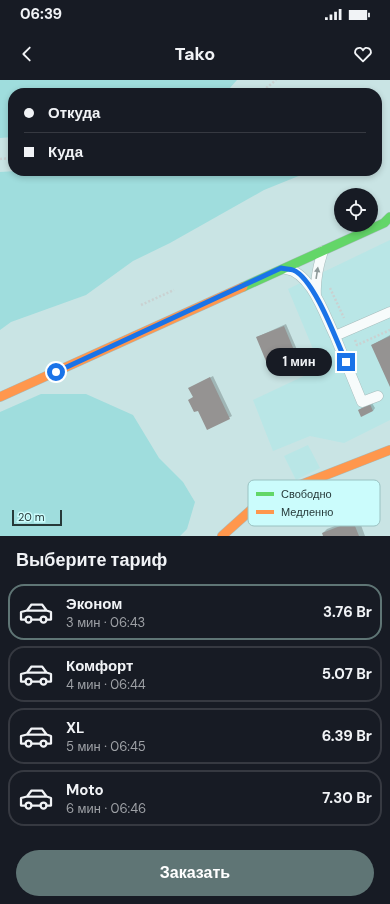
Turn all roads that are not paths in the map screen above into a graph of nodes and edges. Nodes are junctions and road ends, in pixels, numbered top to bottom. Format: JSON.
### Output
{"nodes":[{"id":1,"x":388,"y":221,"type":"edge"},
{"id":2,"x":324,"y":249,"type":"junction"},
{"id":3,"x":281,"y":268,"type":"junction"},
{"id":4,"x":316,"y":296,"type":"junction"},
{"id":5,"x":390,"y":312,"type":"edge"},
{"id":6,"x":334,"y":336,"type":"junction"},
{"id":7,"x":378,"y":396,"type":"dead end"},
{"id":8,"x":0,"y":397,"type":"edge"},
{"id":9,"x":390,"y":450,"type":"edge"},
{"id":10,"x":313,"y":480,"type":"edge"},
{"id":11,"x":248,"y":513,"type":"edge"},
{"id":12,"x":222,"y":536,"type":"edge"}],
"edges":[{"from":1,"to":2,"type":"main road"},
{"from":2,"to":3,"type":"main road"},
{"from":4,"to":2,"type":"lane","one_way":true},
{"from":3,"to":4,"type":"lane"},
{"from":3,"to":8,"type":"main road"},
{"from":4,"to":6,"type":"lane"},
{"from":5,"to":6,"type":"lane"},
{"from":6,"to":7,"type":"lane"},
{"from":9,"to":10,"type":"main road"},
{"from":11,"to":12,"type":"main road"}]}
